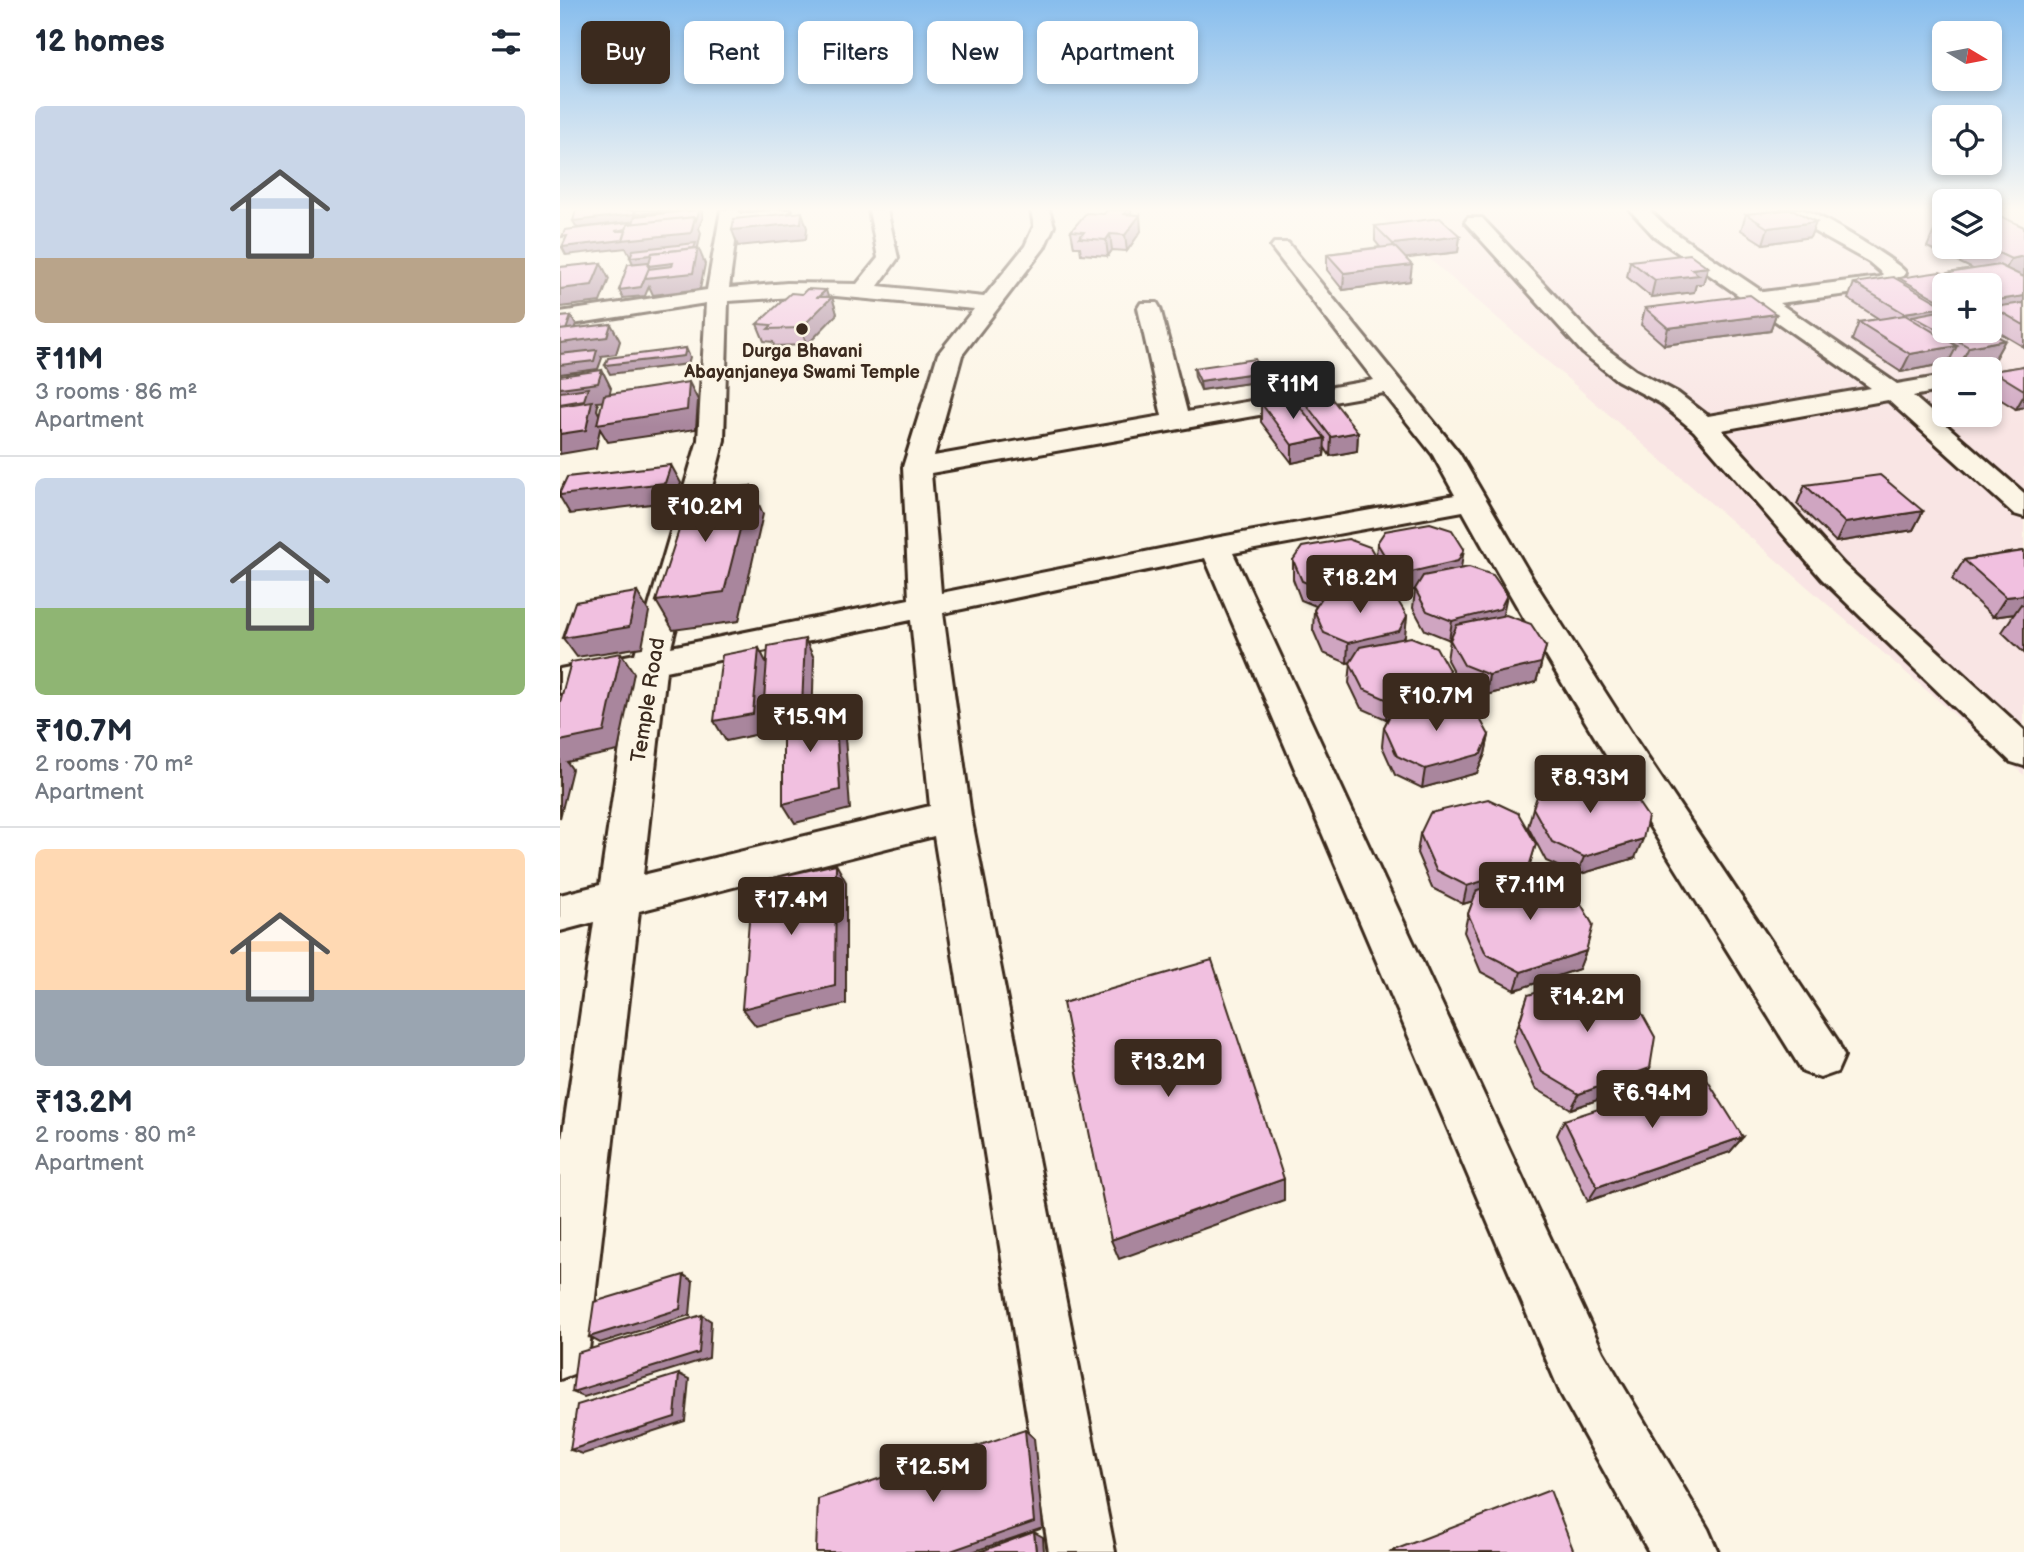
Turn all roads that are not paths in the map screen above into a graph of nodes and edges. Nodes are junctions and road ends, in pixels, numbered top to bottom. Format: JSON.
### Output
{"nodes":[{"id":1,"x":719,"y":282,"type":"edge"},
{"id":2,"x":869,"y":282,"type":"edge"},
{"id":3,"x":1005,"y":282,"type":"edge"},
{"id":4,"x":1309,"y":282,"type":"edge"},
{"id":5,"x":1531,"y":282,"type":"edge"},
{"id":6,"x":1737,"y":282,"type":"edge"},
{"id":7,"x":1887,"y":282,"type":"edge"},
{"id":8,"x":863,"y":291,"type":"junction"},
{"id":9,"x":717,"y":296,"type":"junction"},
{"id":10,"x":1762,"y":299,"type":"junction"},
{"id":11,"x":987,"y":304,"type":"junction"},
{"id":12,"x":1149,"y":308,"type":"dead end"},
{"id":13,"x":560,"y":319,"type":"edge"},
{"id":14,"x":1391,"y":384,"type":"junction"},
{"id":15,"x":1932,"y":385,"type":"edge"},
{"id":16,"x":1893,"y":392,"type":"junction"},
{"id":17,"x":1176,"y":422,"type":"junction"},
{"id":18,"x":1703,"y":425,"type":"junction"},
{"id":19,"x":917,"y":467,"type":"junction"},
{"id":20,"x":1472,"y":501,"type":"junction"},
{"id":21,"x":2024,"y":508,"type":"edge"},
{"id":22,"x":1214,"y":547,"type":"junction"},
{"id":23,"x":926,"y":605,"type":"junction"},
{"id":24,"x":650,"y":662,"type":"junction"},
{"id":25,"x":560,"y":681,"type":"edge"},
{"id":26,"x":2024,"y":752,"type":"edge"},
{"id":27,"x":951,"y":817,"type":"junction"},
{"id":28,"x":621,"y":898,"type":"junction"},
{"id":29,"x":560,"y":913,"type":"edge"},
{"id":30,"x":1820,"y":1056,"type":"dead end"},
{"id":31,"x":560,"y":1350,"type":"edge"},
{"id":32,"x":1082,"y":1552,"type":"edge"},
{"id":33,"x":1685,"y":1552,"type":"edge"}],
"edges":[{"from":1,"to":9,"type":"street","name":"Temple Road"},
{"from":2,"to":8,"type":"street"},
{"from":3,"to":11,"type":"street"},
{"from":4,"to":14,"type":"street"},
{"from":5,"to":18,"type":"street"},
{"from":6,"to":10,"type":"street"},
{"from":7,"to":10,"type":"street"},
{"from":8,"to":9,"type":"street"},
{"from":8,"to":11,"type":"street"},
{"from":9,"to":13,"type":"street"},
{"from":9,"to":24,"type":"street","name":"Temple Road"},
{"from":10,"to":16,"type":"street"},
{"from":11,"to":19,"type":"street"},
{"from":12,"to":17,"type":"street"},
{"from":14,"to":17,"type":"street"},
{"from":14,"to":20,"type":"street"},
{"from":15,"to":16,"type":"street"},
{"from":16,"to":18,"type":"street"},
{"from":16,"to":21,"type":"street"},
{"from":17,"to":19,"type":"street"},
{"from":18,"to":26,"type":"street"},
{"from":19,"to":23,"type":"street"},
{"from":20,"to":22,"type":"street"},
{"from":20,"to":30,"type":"street"},
{"from":22,"to":23,"type":"street"},
{"from":22,"to":33,"type":"street"},
{"from":23,"to":24,"type":"street"},
{"from":23,"to":27,"type":"street"},
{"from":24,"to":25,"type":"street"},
{"from":24,"to":28,"type":"street","name":"Temple Road"},
{"from":27,"to":28,"type":"street"},
{"from":27,"to":32,"type":"street"},
{"from":28,"to":29,"type":"street"},
{"from":28,"to":31,"type":"street","name":"Temple Road"}]}
